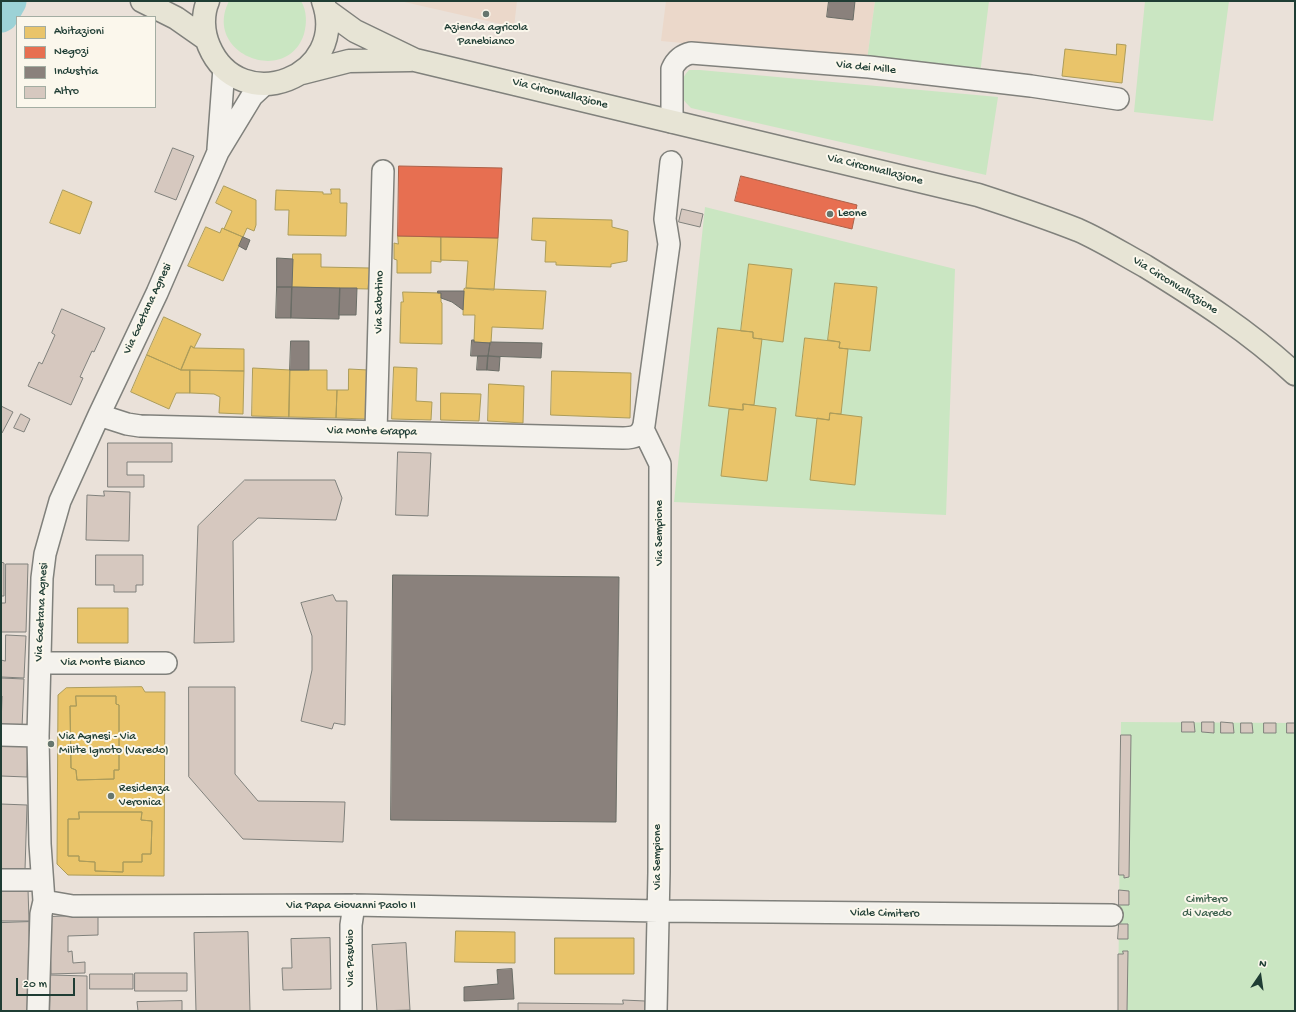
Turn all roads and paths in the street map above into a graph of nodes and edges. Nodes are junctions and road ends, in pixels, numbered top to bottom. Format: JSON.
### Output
{"nodes":[{"id":1,"x":142,"y":1,"type":"edge"},
{"id":2,"x":208,"y":1,"type":"edge"},
{"id":3,"x":325,"y":6,"type":"edge"},
{"id":4,"x":206,"y":39,"type":"junction"},
{"id":5,"x":415,"y":60,"type":"junction"},
{"id":6,"x":224,"y":68,"type":"junction"},
{"id":7,"x":302,"y":73,"type":"junction"},
{"id":8,"x":265,"y":84,"type":"junction"},
{"id":9,"x":1118,"y":99,"type":"dead end"},
{"id":10,"x":672,"y":122,"type":"junction"},
{"id":11,"x":218,"y":152,"type":"junction"},
{"id":12,"x":671,"y":162,"type":"dead end"},
{"id":13,"x":383,"y":172,"type":"dead end"},
{"id":14,"x":1295,"y":374,"type":"edge"},
{"id":15,"x":99,"y":415,"type":"junction"},
{"id":16,"x":643,"y":429,"type":"junction"},
{"id":17,"x":376,"y":432,"type":"junction"},
{"id":18,"x":40,"y":663,"type":"junction"},
{"id":19,"x":166,"y":663,"type":"dead end"},
{"id":20,"x":1,"y":735,"type":"edge"},
{"id":21,"x":38,"y":736,"type":"junction"},
{"id":22,"x":1,"y":880,"type":"edge"},
{"id":23,"x":42,"y":880,"type":"junction"},
{"id":24,"x":44,"y":901,"type":"junction"},
{"id":25,"x":354,"y":905,"type":"junction"},
{"id":26,"x":658,"y":911,"type":"junction"},
{"id":27,"x":1112,"y":915,"type":"dead end"},
{"id":28,"x":38,"y":1011,"type":"edge"},
{"id":29,"x":351,"y":1011,"type":"edge"},
{"id":30,"x":656,"y":1011,"type":"edge"}],
"edges":[{"from":1,"to":4,"type":"main road"},
{"from":2,"to":4,"type":"main road"},
{"from":3,"to":5,"type":"main road","name":"Via Circonvallazione"},
{"from":3,"to":7,"type":"main road"},
{"from":4,"to":6,"type":"main road"},
{"from":5,"to":7,"type":"main road","name":"Via Circonvallazione"},
{"from":5,"to":10,"type":"main road","name":"Via Circonvallazione"},
{"from":6,"to":8,"type":"main road"},
{"from":6,"to":11,"type":"street","name":"Via Gaetana Agnesi"},
{"from":7,"to":8,"type":"main road"},
{"from":8,"to":11,"type":"street","name":"Via Gaetana Agnesi"},
{"from":9,"to":10,"type":"street","name":"Via dei Mille"},
{"from":10,"to":14,"type":"main road","name":"Via Circonvallazione"},
{"from":11,"to":15,"type":"street","name":"Via Gaetana Agnesi"},
{"from":12,"to":16,"type":"street"},
{"from":13,"to":17,"type":"street","name":"Via Sabotino"},
{"from":15,"to":17,"type":"street","name":"Via Monte Grappa"},
{"from":15,"to":18,"type":"street","name":"Via Gaetana Agnesi"},
{"from":16,"to":17,"type":"street","name":"Via Monte Grappa"},
{"from":16,"to":26,"type":"street","name":"Via Sempione"},
{"from":18,"to":19,"type":"street","name":"Via Monte Bianco"},
{"from":18,"to":21,"type":"street","name":"Via Gaetana Agnesi"},
{"from":20,"to":21,"type":"street"},
{"from":21,"to":23,"type":"street","name":"Via Gaetana Agnesi"},
{"from":22,"to":23,"type":"street"},
{"from":23,"to":24,"type":"street","name":"Via Gaetana Agnesi"},
{"from":24,"to":25,"type":"street","name":"Via Papa Giovanni Paolo II"},
{"from":24,"to":28,"type":"street","name":"Via Gaetana Agnesi"},
{"from":25,"to":26,"type":"street","name":"Via Papa Giovanni Paolo II"},
{"from":25,"to":29,"type":"street","name":"Via Pasubio"},
{"from":26,"to":27,"type":"street","name":"Viale Cimitero"},
{"from":26,"to":30,"type":"street","name":"Via Sempione"}]}
